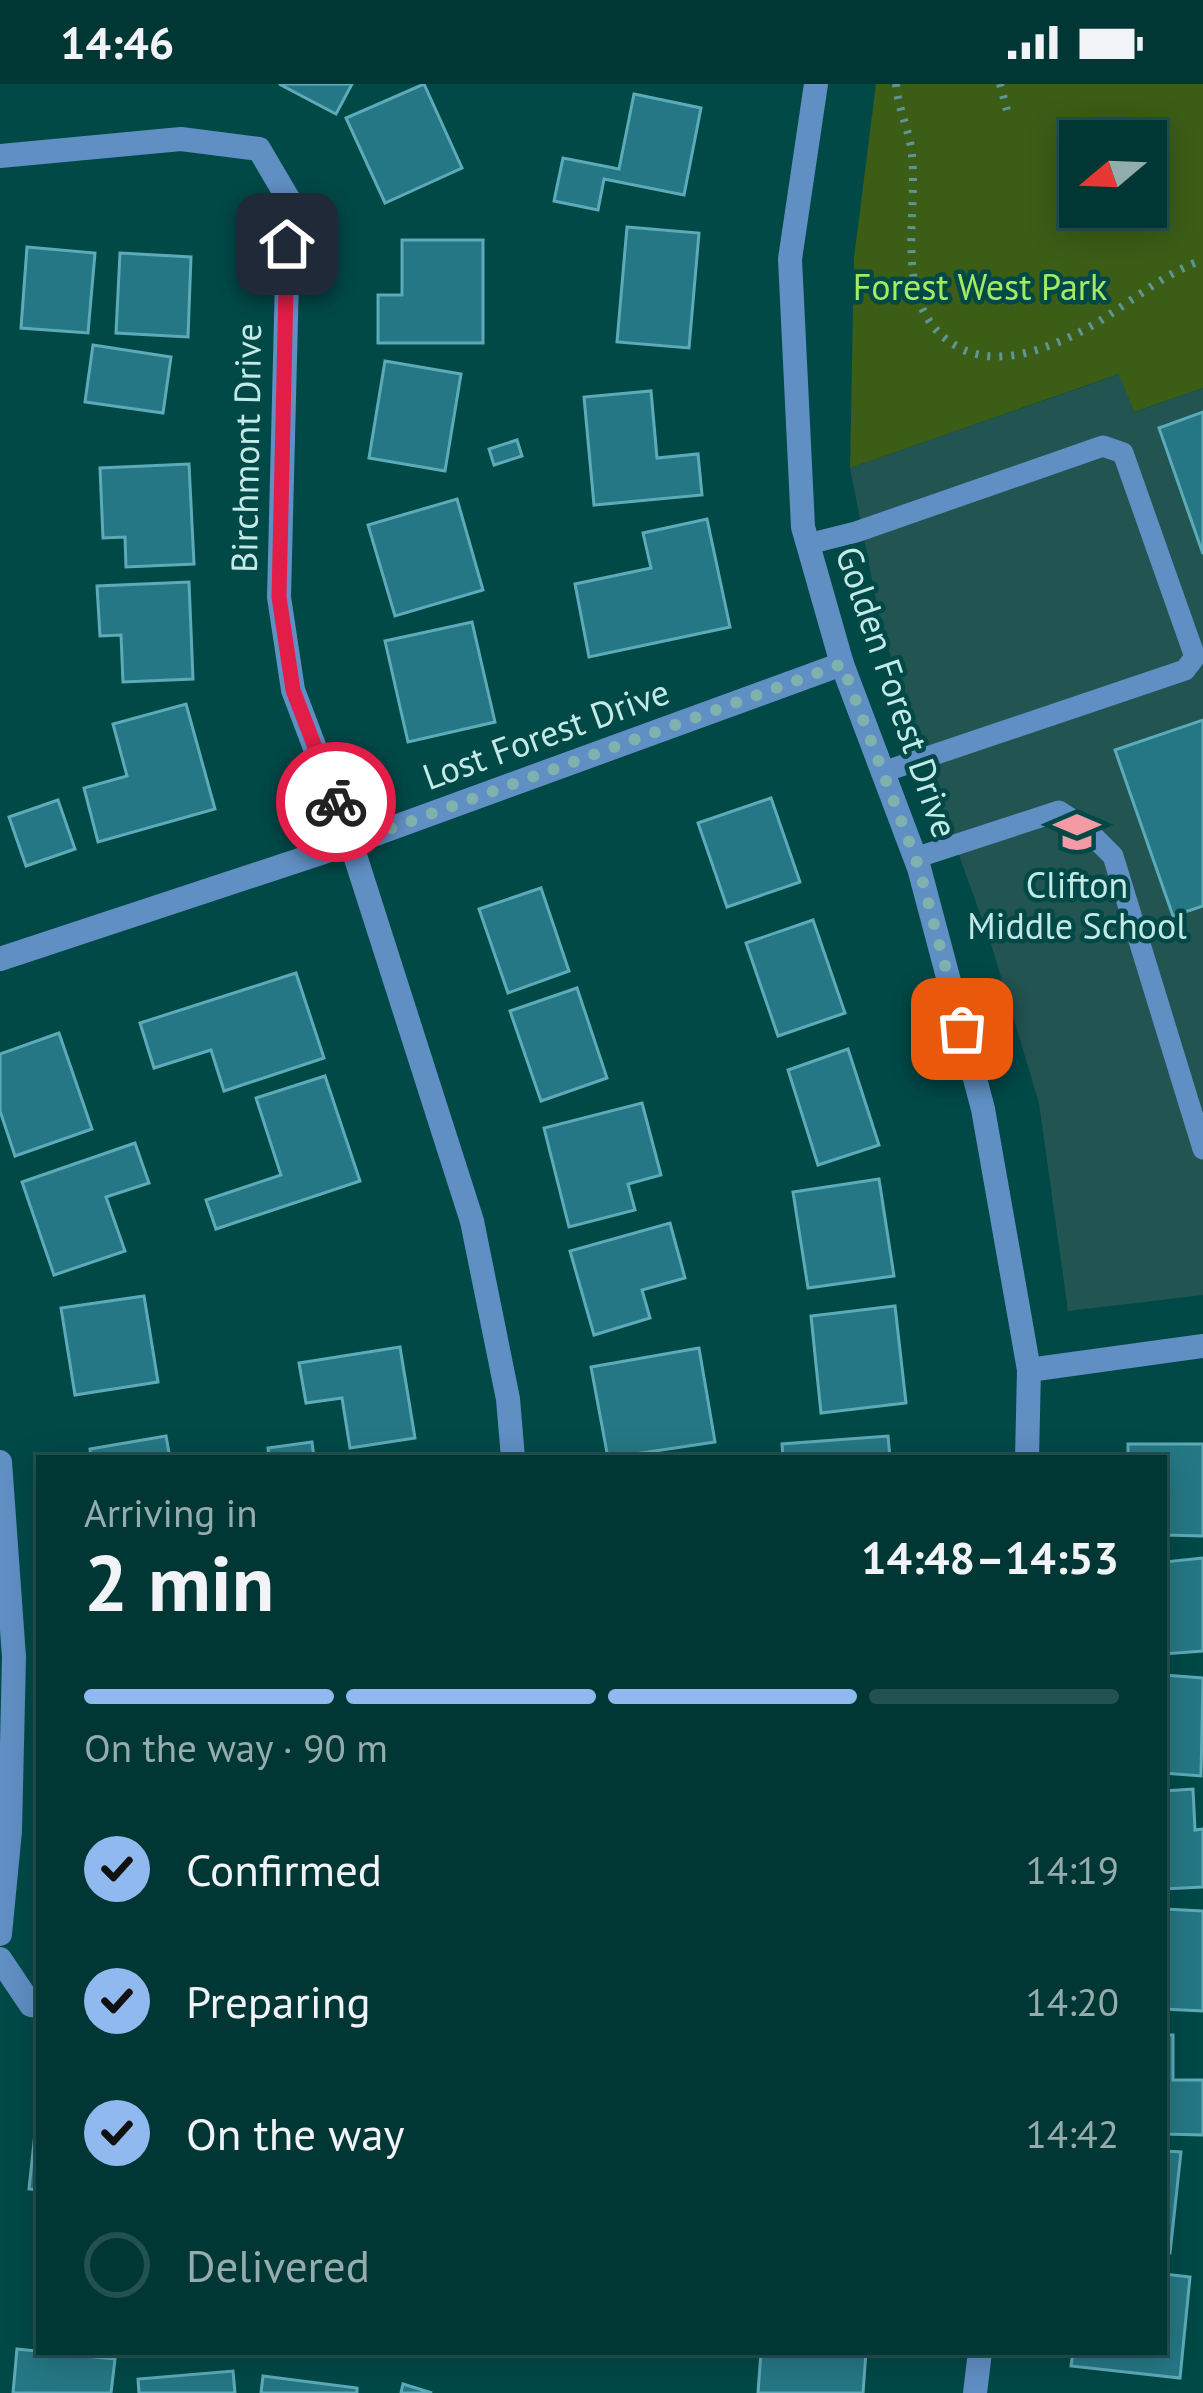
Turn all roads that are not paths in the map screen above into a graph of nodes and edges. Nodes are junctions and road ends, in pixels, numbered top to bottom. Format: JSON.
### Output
{"nodes":[{"id":1,"x":816,"y":84,"type":"edge"},
{"id":2,"x":0,"y":156,"type":"edge"},
{"id":3,"x":808,"y":544,"type":"junction"},
{"id":4,"x":842,"y":664,"type":"junction"},
{"id":5,"x":883,"y":772,"type":"junction"},
{"id":6,"x":351,"y":843,"type":"junction"},
{"id":7,"x":916,"y":859,"type":"junction"},
{"id":8,"x":0,"y":958,"type":"edge"},
{"id":9,"x":1203,"y":1149,"type":"edge"},
{"id":10,"x":1203,"y":1346,"type":"edge"},
{"id":11,"x":1029,"y":1370,"type":"junction"},
{"id":12,"x":513,"y":1455,"type":"edge"},
{"id":13,"x":1027,"y":1455,"type":"edge"},
{"id":14,"x":0,"y":1462,"type":"edge"},
{"id":15,"x":0,"y":1934,"type":"edge"},
{"id":16,"x":0,"y":1959,"type":"edge"},
{"id":17,"x":36,"y":2006,"type":"edge"},
{"id":18,"x":980,"y":2355,"type":"edge"},
{"id":19,"x":975,"y":2393,"type":"edge"}],
"edges":[{"from":1,"to":3,"type":"street","name":"Golden Forest Drive"},
{"from":2,"to":6,"type":"street","name":"Birchmont Drive"},
{"from":3,"to":4,"type":"street","name":"Golden Forest Drive"},
{"from":3,"to":5,"type":"lane"},
{"from":4,"to":5,"type":"street","name":"Golden Forest Drive"},
{"from":4,"to":6,"type":"street","name":"Lost Forest Drive"},
{"from":5,"to":7,"type":"street","name":"Golden Forest Drive"},
{"from":6,"to":8,"type":"street","name":"Lost Forest Drive"},
{"from":6,"to":12,"type":"street","name":"Birchmont Drive"},
{"from":7,"to":9,"type":"lane"},
{"from":7,"to":11,"type":"street","name":"Golden Forest Drive"},
{"from":10,"to":11,"type":"street"},
{"from":11,"to":13,"type":"street","name":"Golden Forest Drive"},
{"from":14,"to":15,"type":"street"},
{"from":16,"to":17,"type":"street"},
{"from":18,"to":19,"type":"street"}]}
